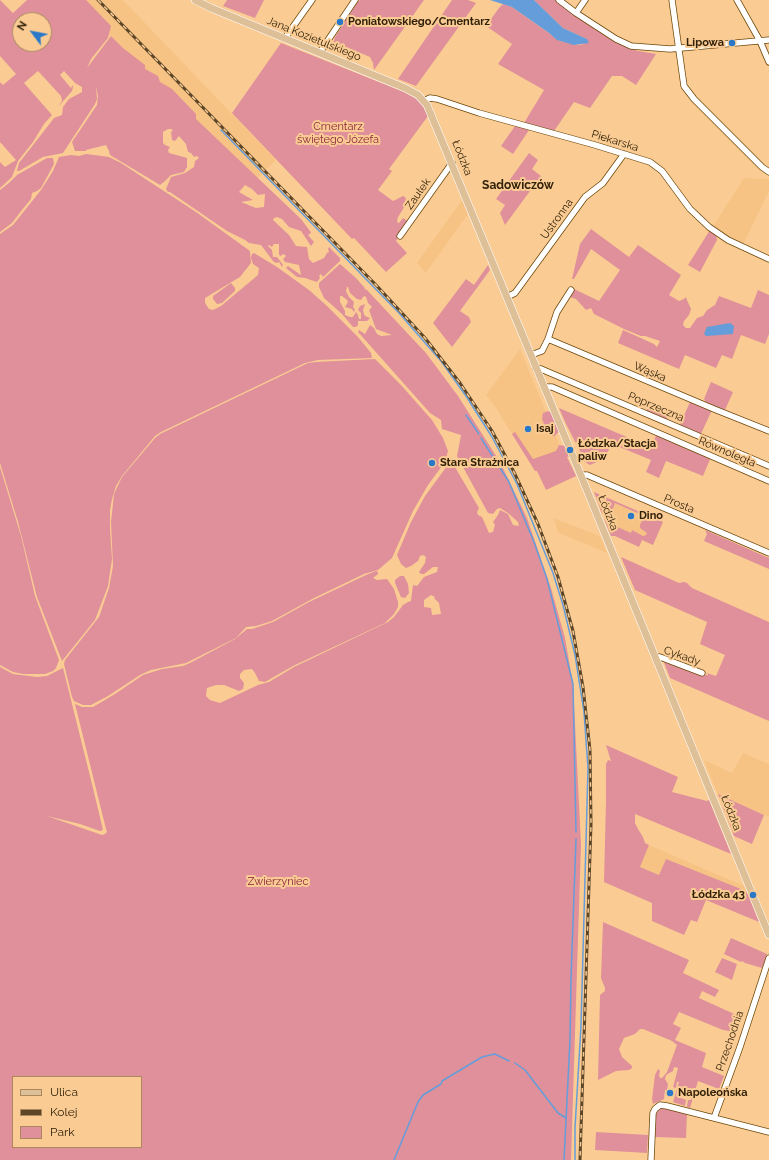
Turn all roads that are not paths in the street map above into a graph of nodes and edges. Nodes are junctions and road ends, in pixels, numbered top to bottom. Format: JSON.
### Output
{"nodes":[{"id":1,"x":195,"y":0,"type":"edge"},
{"id":2,"x":312,"y":0,"type":"edge"},
{"id":3,"x":355,"y":0,"type":"edge"},
{"id":4,"x":559,"y":0,"type":"edge"},
{"id":5,"x":585,"y":0,"type":"edge"},
{"id":6,"x":672,"y":0,"type":"edge"},
{"id":7,"x":737,"y":0,"type":"edge"},
{"id":8,"x":576,"y":13,"type":"junction"},
{"id":9,"x":285,"y":38,"type":"junction"},
{"id":10,"x":760,"y":40,"type":"junction"},
{"id":11,"x":769,"y":40,"type":"edge"},
{"id":12,"x":679,"y":49,"type":"junction"},
{"id":13,"x":320,"y":52,"type":"junction"},
{"id":14,"x":769,"y":62,"type":"edge"},
{"id":15,"x":424,"y":101,"type":"junction"},
{"id":16,"x":624,"y":154,"type":"junction"},
{"id":17,"x":452,"y":163,"type":"junction"},
{"id":18,"x":769,"y":172,"type":"edge"},
{"id":19,"x":400,"y":236,"type":"dead end"},
{"id":20,"x":769,"y":259,"type":"edge"},
{"id":21,"x":571,"y":290,"type":"dead end"},
{"id":22,"x":507,"y":297,"type":"junction"},
{"id":23,"x":548,"y":339,"type":"junction"},
{"id":24,"x":531,"y":355,"type":"junction"},
{"id":25,"x":536,"y":368,"type":"junction"},
{"id":26,"x":544,"y":388,"type":"junction"},
{"id":27,"x":769,"y":431,"type":"edge"},
{"id":28,"x":769,"y":466,"type":"edge"},
{"id":29,"x":580,"y":475,"type":"junction"},
{"id":30,"x":769,"y":481,"type":"edge"},
{"id":31,"x":769,"y":553,"type":"edge"},
{"id":32,"x":656,"y":657,"type":"junction"},
{"id":33,"x":702,"y":673,"type":"dead end"},
{"id":34,"x":769,"y":934,"type":"edge"},
{"id":35,"x":769,"y":958,"type":"edge"},
{"id":36,"x":714,"y":1118,"type":"junction"},
{"id":37,"x":769,"y":1132,"type":"edge"},
{"id":38,"x":651,"y":1160,"type":"edge"}],
"edges":[{"from":1,"to":9,"type":"main road","name":"Jana Kozietulskiego"},
{"from":2,"to":9,"type":"street"},
{"from":3,"to":13,"type":"street"},
{"from":4,"to":8,"type":"street"},
{"from":5,"to":8,"type":"street"},
{"from":6,"to":12,"type":"street"},
{"from":7,"to":10,"type":"street"},
{"from":8,"to":12,"type":"street"},
{"from":9,"to":13,"type":"main road","name":"Jana Kozietulskiego"},
{"from":10,"to":11,"type":"street"},
{"from":10,"to":12,"type":"street"},
{"from":10,"to":14,"type":"street"},
{"from":12,"to":18,"type":"street"},
{"from":13,"to":15,"type":"main road","name":"Jana Kozietulskiego"},
{"from":15,"to":16,"type":"street","name":"Piekarska"},
{"from":15,"to":17,"type":"main road","name":"Łódzka"},
{"from":16,"to":20,"type":"street","name":"Piekarska"},
{"from":16,"to":22,"type":"street","name":"Ustronna"},
{"from":17,"to":19,"type":"street","name":"Zaułek"},
{"from":17,"to":22,"type":"main road","name":"Łódzka"},
{"from":21,"to":23,"type":"street"},
{"from":22,"to":24,"type":"main road","name":"Łódzka"},
{"from":23,"to":24,"type":"street"},
{"from":23,"to":27,"type":"street","name":"Wąska"},
{"from":24,"to":25,"type":"main road","name":"Łódzka"},
{"from":25,"to":26,"type":"main road","name":"Łódzka"},
{"from":25,"to":28,"type":"street","name":"Poprzeczna"},
{"from":26,"to":29,"type":"main road","name":"Łódzka"},
{"from":26,"to":30,"type":"street","name":"Równoległa"},
{"from":29,"to":31,"type":"street","name":"Prosta"},
{"from":29,"to":32,"type":"main road","name":"Łódzka"},
{"from":32,"to":33,"type":"street","name":"Cykady"},
{"from":32,"to":34,"type":"main road","name":"Łódzka"},
{"from":35,"to":36,"type":"street","name":"Przechodnia"},
{"from":36,"to":37,"type":"street"},
{"from":36,"to":38,"type":"street"}]}
